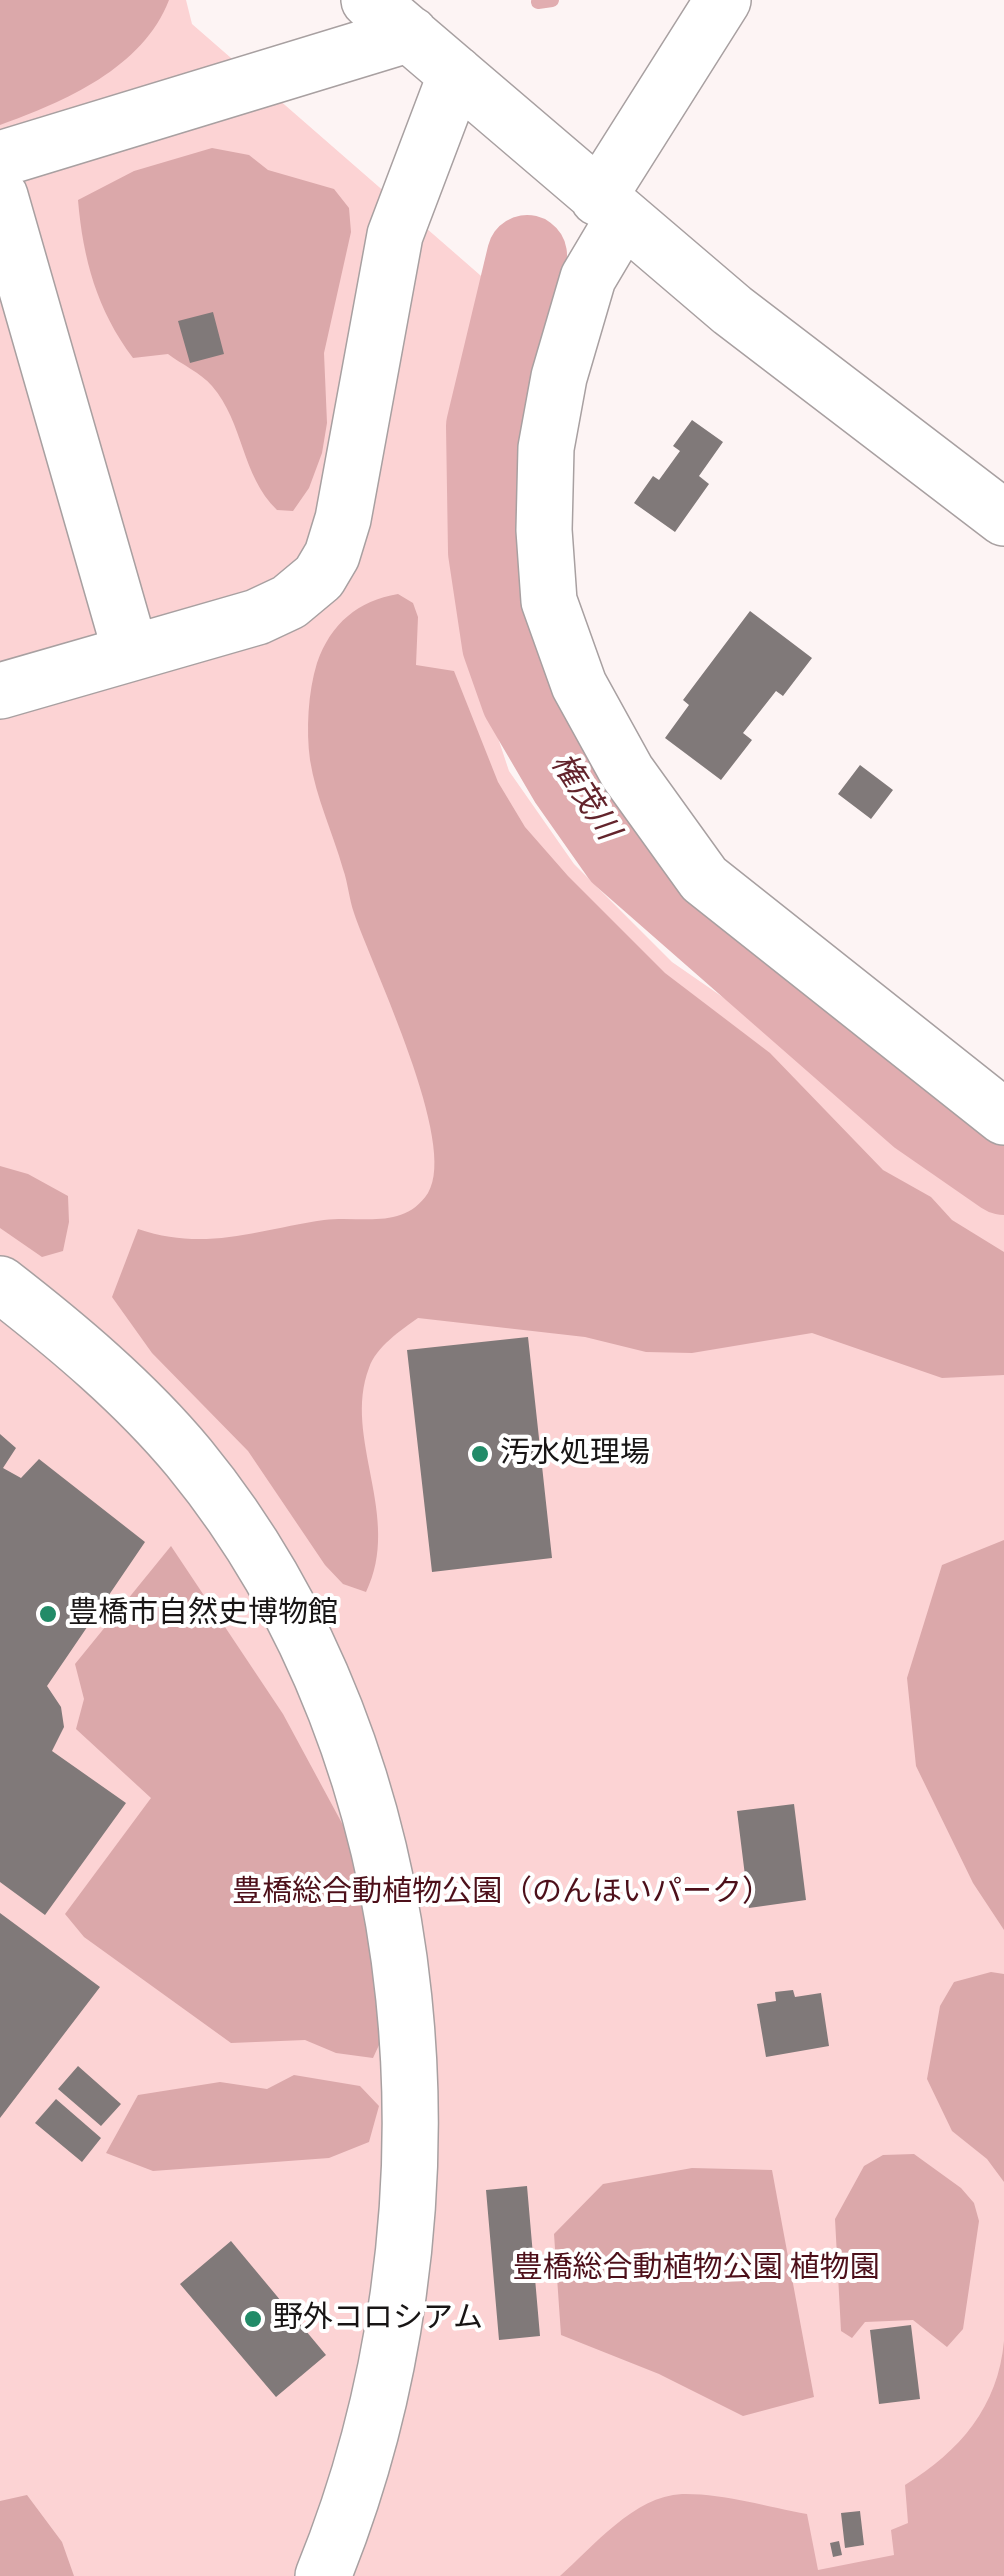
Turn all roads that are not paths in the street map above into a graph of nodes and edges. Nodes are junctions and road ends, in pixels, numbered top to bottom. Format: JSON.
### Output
{"nodes":[{"id":1,"x":723,"y":0,"type":"edge"},
{"id":2,"x":399,"y":12,"type":"edge"},
{"id":3,"x":456,"y":74,"type":"junction"},
{"id":4,"x":0,"y":159,"type":"edge"},
{"id":5,"x":0,"y":196,"type":"edge"},
{"id":6,"x":611,"y":208,"type":"junction"},
{"id":7,"x":1004,"y":518,"type":"edge"},
{"id":8,"x":131,"y":653,"type":"junction"},
{"id":9,"x":0,"y":692,"type":"edge"},
{"id":10,"x":1004,"y":1117,"type":"edge"},
{"id":11,"x":0,"y":1284,"type":"edge"},
{"id":12,"x":323,"y":2576,"type":"edge"}],
"edges":[{"from":1,"to":6,"type":"street"},
{"from":2,"to":3,"type":"street"},
{"from":2,"to":4,"type":"street"},
{"from":3,"to":6,"type":"street"},
{"from":3,"to":8,"type":"street"},
{"from":5,"to":8,"type":"street"},
{"from":6,"to":7,"type":"street"},
{"from":6,"to":10,"type":"street"},
{"from":8,"to":9,"type":"street"},
{"from":11,"to":12,"type":"street"}]}
